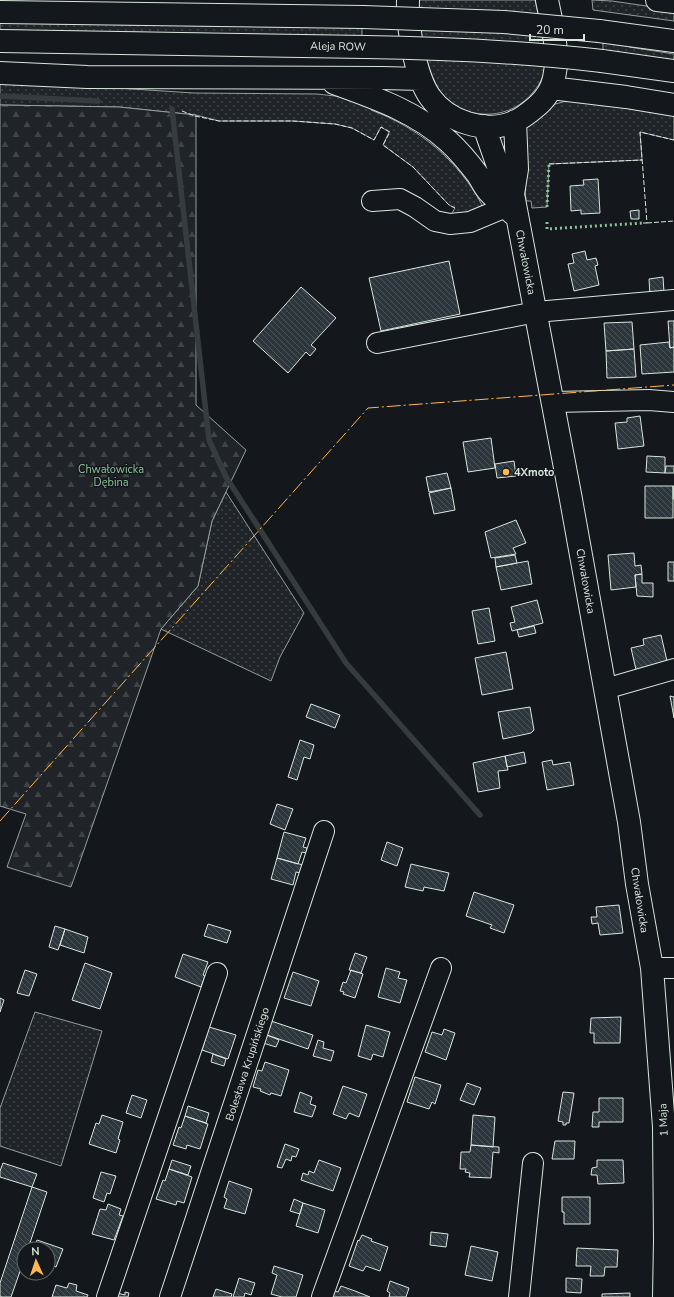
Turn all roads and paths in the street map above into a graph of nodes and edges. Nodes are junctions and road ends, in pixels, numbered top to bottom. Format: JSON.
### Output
{"nodes":[{"id":1,"x":408,"y":0,"type":"edge"},
{"id":2,"x":547,"y":0,"type":"edge"},
{"id":3,"x":657,"y":0,"type":"edge"},
{"id":4,"x":674,"y":2,"type":"edge"},
{"id":5,"x":0,"y":12,"type":"edge"},
{"id":6,"x":0,"y":41,"type":"edge"},
{"id":7,"x":674,"y":41,"type":"edge"},
{"id":8,"x":674,"y":71,"type":"edge"},
{"id":9,"x":0,"y":73,"type":"edge"},
{"id":10,"x":320,"y":78,"type":"junction"},
{"id":11,"x":421,"y":80,"type":"junction"},
{"id":12,"x":551,"y":88,"type":"junction"},
{"id":13,"x":674,"y":105,"type":"edge"},
{"id":14,"x":515,"y":122,"type":"junction"},
{"id":15,"x":484,"y":126,"type":"junction"},
{"id":16,"x":372,"y":201,"type":"dead end"},
{"id":17,"x":512,"y":206,"type":"junction"},
{"id":18,"x":674,"y":300,"type":"edge"},
{"id":19,"x":536,"y":312,"type":"junction"},
{"id":20,"x":377,"y":343,"type":"dead end"},
{"id":21,"x":553,"y":402,"type":"junction"},
{"id":22,"x":674,"y":402,"type":"edge"},
{"id":23,"x":674,"y":669,"type":"edge"},
{"id":24,"x":605,"y":689,"type":"junction"},
{"id":25,"x":324,"y":831,"type":"dead end"},
{"id":26,"x":441,"y":968,"type":"dead end"},
{"id":27,"x":652,"y":968,"type":"junction"},
{"id":28,"x":674,"y":968,"type":"edge"},
{"id":29,"x":217,"y":973,"type":"dead end"},
{"id":30,"x":533,"y":1163,"type":"dead end"},
{"id":31,"x":669,"y":1240,"type":"edge"},
{"id":32,"x":107,"y":1297,"type":"edge"},
{"id":33,"x":170,"y":1297,"type":"edge"},
{"id":34,"x":322,"y":1297,"type":"edge"},
{"id":35,"x":519,"y":1297,"type":"edge"},
{"id":36,"x":664,"y":1297,"type":"edge"}],
"edges":[{"from":1,"to":11,"type":"main road"},
{"from":2,"to":12,"type":"main road"},
{"from":3,"to":4,"type":"main road"},
{"from":5,"to":7,"type":"main road","bridge":true},
{"from":6,"to":8,"type":"main road","name":"Aleja ROW","bridge":true},
{"from":9,"to":10,"type":"main road"},
{"from":10,"to":11,"type":"main road"},
{"from":10,"to":17,"type":"main road"},
{"from":11,"to":15,"type":"main road"},
{"from":12,"to":13,"type":"main road"},
{"from":12,"to":14,"type":"main road"},
{"from":14,"to":15,"type":"main road"},
{"from":14,"to":17,"type":"main road","name":"Chwałowicka"},
{"from":15,"to":17,"type":"main road","name":"Chwałowicka"},
{"from":16,"to":17,"type":"street"},
{"from":17,"to":19,"type":"main road","name":"Chwałowicka"},
{"from":18,"to":19,"type":"street"},
{"from":19,"to":20,"type":"street"},
{"from":19,"to":21,"type":"main road","name":"Chwałowicka"},
{"from":21,"to":22,"type":"street"},
{"from":21,"to":24,"type":"main road","name":"Chwałowicka"},
{"from":23,"to":24,"type":"street"},
{"from":24,"to":27,"type":"main road","name":"Chwałowicka"},
{"from":25,"to":33,"type":"street","name":"Bolesława Krupińskiego"},
{"from":26,"to":34,"type":"street"},
{"from":27,"to":28,"type":"street"},
{"from":27,"to":31,"type":"main road","name":"1 Maja"},
{"from":29,"to":32,"type":"street"},
{"from":30,"to":35,"type":"street"},
{"from":31,"to":36,"type":"main road","name":"1 Maja"}]}
